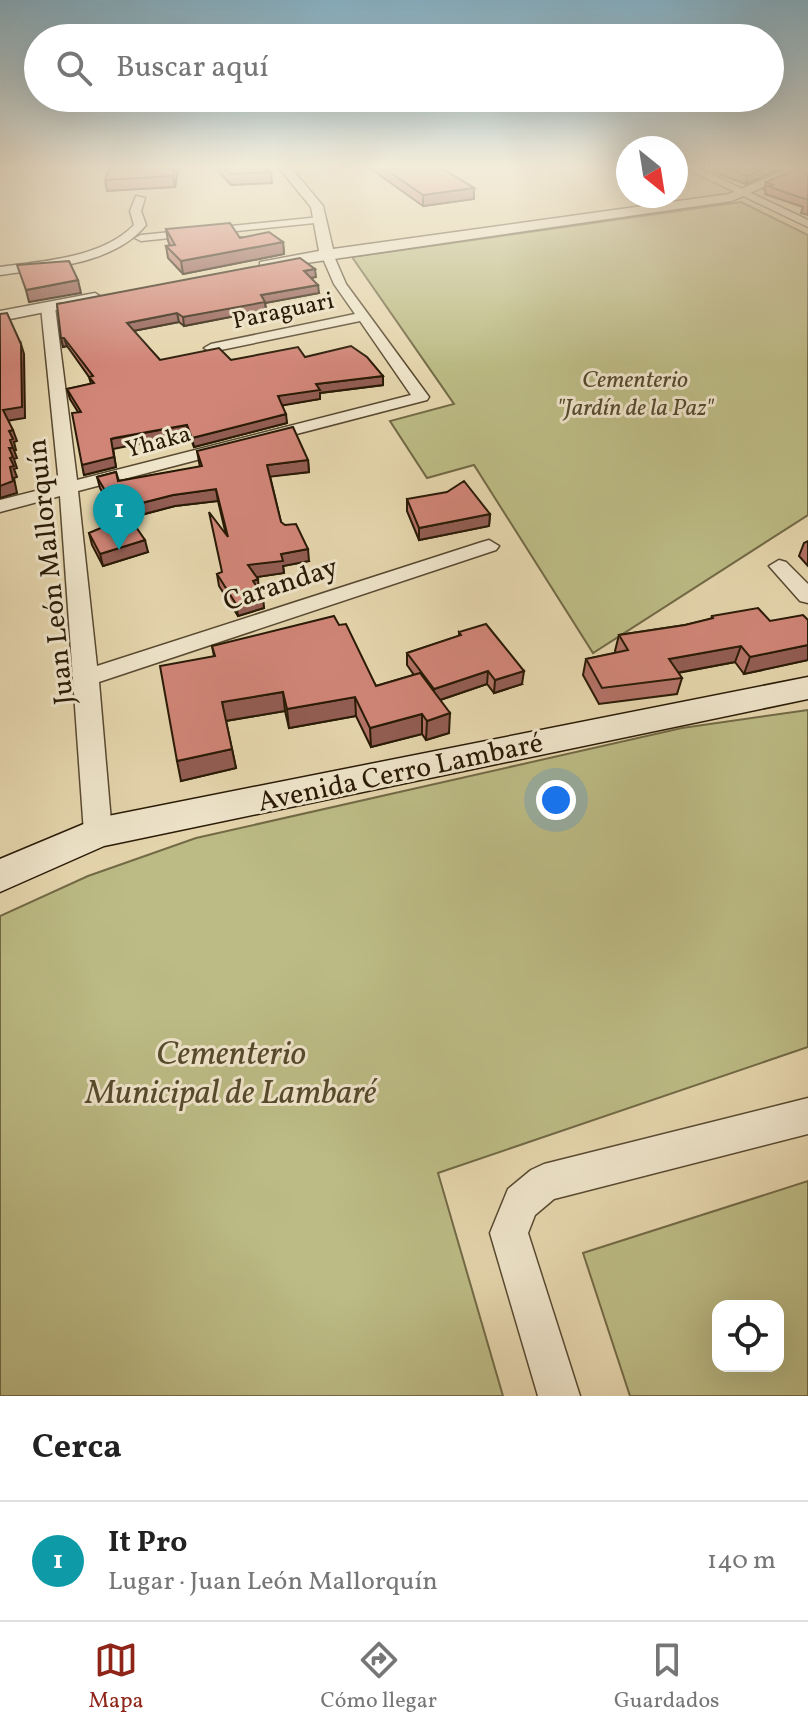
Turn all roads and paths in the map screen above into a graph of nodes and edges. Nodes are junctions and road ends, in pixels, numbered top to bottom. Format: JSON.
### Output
{"nodes":[{"id":1,"x":132,"y":234,"type":"edge"},
{"id":2,"x":179,"y":234,"type":"edge"},
{"id":3,"x":323,"y":234,"type":"edge"},
{"id":4,"x":469,"y":234,"type":"edge"},
{"id":5,"x":141,"y":238,"type":"dead end"},
{"id":6,"x":327,"y":254,"type":"junction"},
{"id":7,"x":250,"y":268,"type":"edge"},
{"id":8,"x":0,"y":271,"type":"edge"},
{"id":9,"x":110,"y":295,"type":"edge"},
{"id":10,"x":48,"y":307,"type":"junction"},
{"id":11,"x":0,"y":316,"type":"edge"},
{"id":12,"x":364,"y":316,"type":"junction"},
{"id":13,"x":211,"y":348,"type":"edge"},
{"id":14,"x":71,"y":488,"type":"junction"},
{"id":15,"x":0,"y":506,"type":"edge"},
{"id":16,"x":489,"y":546,"type":"dead end"},
{"id":17,"x":779,"y":566,"type":"dead end"},
{"id":18,"x":808,"y":596,"type":"edge"},
{"id":19,"x":89,"y":677,"type":"junction"},
{"id":20,"x":808,"y":688,"type":"edge"},
{"id":21,"x":98,"y":833,"type":"junction"},
{"id":22,"x":0,"y":876,"type":"edge"},
{"id":23,"x":808,"y":1116,"type":"edge"},
{"id":24,"x":559,"y":1396,"type":"edge"}],
"edges":[{"from":1,"to":8,"type":"street"},
{"from":2,"to":5,"type":"street"},
{"from":3,"to":6,"type":"street"},
{"from":4,"to":6,"type":"street"},
{"from":6,"to":7,"type":"street"},
{"from":6,"to":12,"type":"street"},
{"from":9,"to":10,"type":"street"},
{"from":10,"to":11,"type":"street"},
{"from":10,"to":14,"type":"street","name":"Juan León Mallorquín"},
{"from":12,"to":13,"type":"street","name":"Paraguari"},
{"from":12,"to":14,"type":"street","name":"Yhaka"},
{"from":14,"to":15,"type":"street","name":"Yhaka"},
{"from":14,"to":19,"type":"street","name":"Juan León Mallorquín"},
{"from":16,"to":19,"type":"street","name":"Caranday"},
{"from":17,"to":18,"type":"street"},
{"from":19,"to":21,"type":"street","name":"Juan León Mallorquín"},
{"from":20,"to":21,"type":"main road","name":"Avenida Cerro Lambaré"},
{"from":21,"to":22,"type":"main road","name":"Avenida Cerro Lambaré"},
{"from":23,"to":24,"type":"street"}]}
